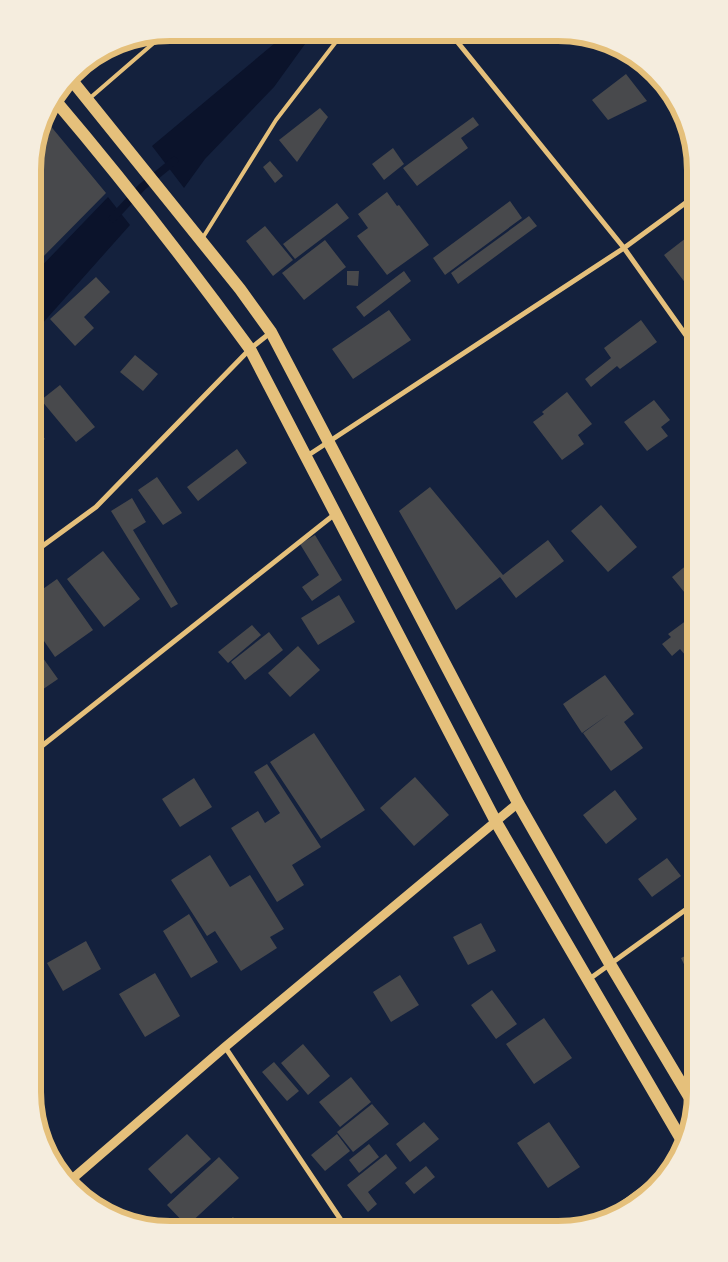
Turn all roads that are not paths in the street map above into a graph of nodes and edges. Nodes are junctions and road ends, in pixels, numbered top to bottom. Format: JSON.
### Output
{"nodes":[{"id":1,"x":457,"y":41,"type":"edge"},
{"id":2,"x":336,"y":42,"type":"edge"},
{"id":3,"x":154,"y":43,"type":"edge"},
{"id":4,"x":74,"y":84,"type":"edge"},
{"id":5,"x":88,"y":100,"type":"junction"},
{"id":6,"x":59,"y":105,"type":"edge"},
{"id":7,"x":687,"y":203,"type":"edge"},
{"id":8,"x":201,"y":241,"type":"junction"},
{"id":9,"x":624,"y":248,"type":"junction"},
{"id":10,"x":271,"y":332,"type":"junction"},
{"id":11,"x":687,"y":335,"type":"edge"},
{"id":12,"x":250,"y":349,"type":"junction"},
{"id":13,"x":330,"y":442,"type":"junction"},
{"id":14,"x":306,"y":456,"type":"junction"},
{"id":15,"x":336,"y":514,"type":"junction"},
{"id":16,"x":41,"y":547,"type":"edge"},
{"id":17,"x":41,"y":747,"type":"edge"},
{"id":18,"x":518,"y":803,"type":"junction"},
{"id":19,"x":496,"y":822,"type":"junction"},
{"id":20,"x":686,"y":909,"type":"edge"},
{"id":21,"x":610,"y":964,"type":"junction"},
{"id":22,"x":587,"y":980,"type":"junction"},
{"id":23,"x":226,"y":1047,"type":"junction"},
{"id":24,"x":686,"y":1092,"type":"edge"},
{"id":25,"x":679,"y":1135,"type":"edge"},
{"id":26,"x":74,"y":1177,"type":"edge"},
{"id":27,"x":342,"y":1221,"type":"edge"}],
"edges":[{"from":1,"to":9,"type":"street"},
{"from":2,"to":8,"type":"lane"},
{"from":3,"to":5,"type":"lane"},
{"from":4,"to":5,"type":"main road"},
{"from":5,"to":8,"type":"main road"},
{"from":6,"to":12,"type":"main road"},
{"from":7,"to":9,"type":"street"},
{"from":8,"to":10,"type":"main road"},
{"from":9,"to":11,"type":"street"},
{"from":9,"to":13,"type":"street"},
{"from":10,"to":12,"type":"street"},
{"from":10,"to":13,"type":"main road"},
{"from":12,"to":14,"type":"main road"},
{"from":12,"to":16,"type":"street"},
{"from":13,"to":14,"type":"street"},
{"from":13,"to":18,"type":"main road"},
{"from":14,"to":15,"type":"main road"},
{"from":15,"to":17,"type":"street"},
{"from":15,"to":19,"type":"main road"},
{"from":18,"to":19,"type":"street"},
{"from":18,"to":21,"type":"main road"},
{"from":19,"to":22,"type":"main road"},
{"from":19,"to":23,"type":"street"},
{"from":20,"to":21,"type":"street"},
{"from":21,"to":22,"type":"street"},
{"from":21,"to":24,"type":"main road"},
{"from":22,"to":25,"type":"main road"},
{"from":23,"to":26,"type":"street"},
{"from":23,"to":27,"type":"street"}]}
